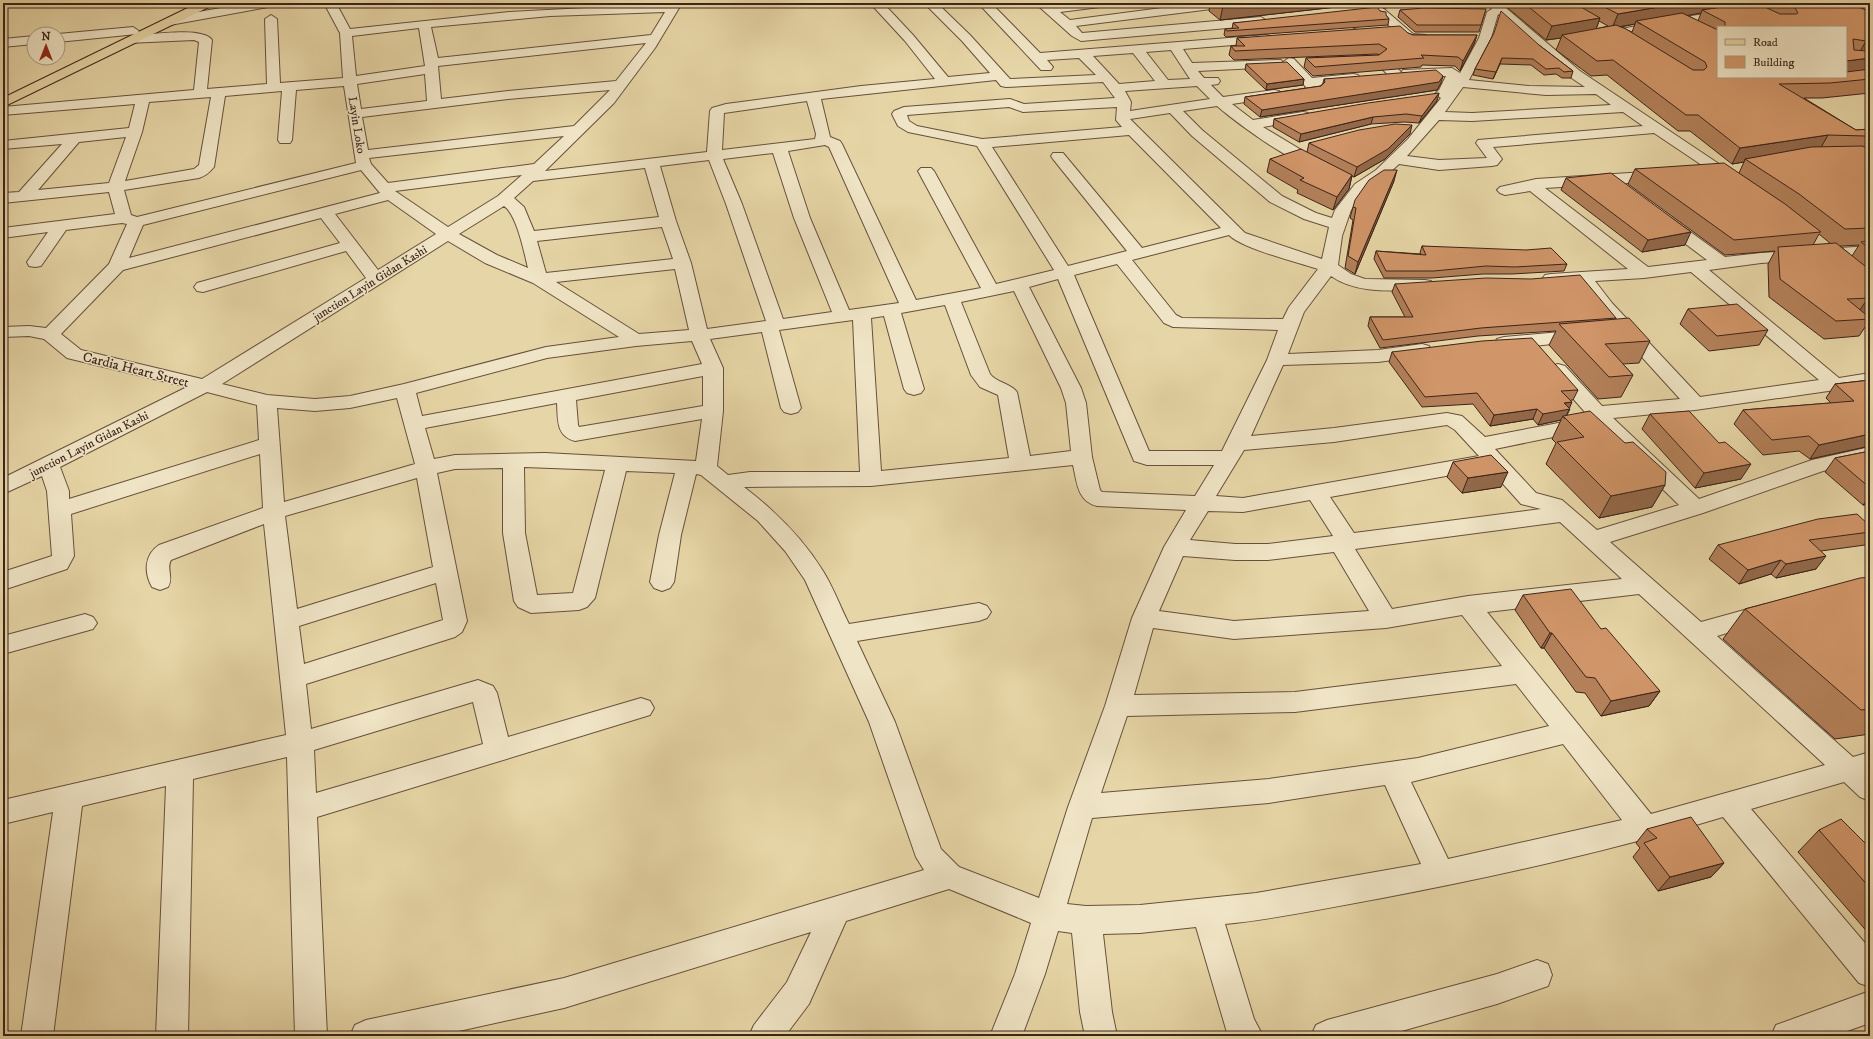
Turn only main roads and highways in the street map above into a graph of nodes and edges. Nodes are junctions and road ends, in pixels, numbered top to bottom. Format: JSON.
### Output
{"nodes":[{"id":1,"x":191,"y":3,"type":"edge"},
{"id":2,"x":207,"y":3,"type":"edge"},
{"id":3,"x":132,"y":35,"type":"junction"},
{"id":4,"x":3,"y":93,"type":"edge"},
{"id":5,"x":3,"y":103,"type":"edge"}],
"edges":[{"from":1,"to":3,"type":"main road"},
{"from":2,"to":3,"type":"main road"},
{"from":3,"to":4,"type":"main road"},
{"from":3,"to":5,"type":"main road"}]}
